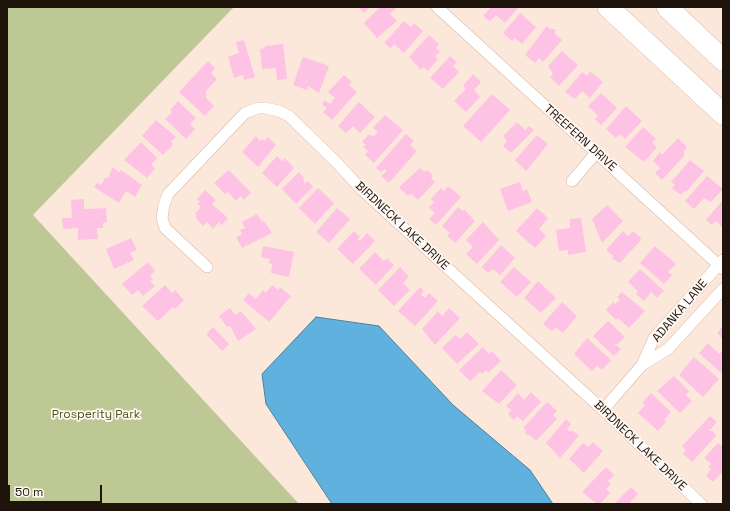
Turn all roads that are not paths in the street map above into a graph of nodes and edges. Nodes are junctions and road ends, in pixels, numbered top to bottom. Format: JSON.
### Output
{"nodes":[{"id":1,"x":436,"y":7,"type":"edge"},
{"id":2,"x":608,"y":7,"type":"edge"},
{"id":3,"x":667,"y":7,"type":"edge"},
{"id":4,"x":723,"y":60,"type":"edge"},
{"id":5,"x":723,"y":114,"type":"edge"},
{"id":6,"x":596,"y":153,"type":"junction"},
{"id":7,"x":572,"y":181,"type":"dead end"},
{"id":8,"x":721,"y":265,"type":"edge"},
{"id":9,"x":208,"y":267,"type":"dead end"},
{"id":10,"x":723,"y":288,"type":"edge"},
{"id":11,"x":642,"y":365,"type":"junction"},
{"id":12,"x":603,"y":410,"type":"junction"},
{"id":13,"x":701,"y":504,"type":"edge"}],
"edges":[{"from":1,"to":6,"type":"street","name":"TREEFERN DRIVE"},
{"from":2,"to":5,"type":"highway"},
{"from":3,"to":4,"type":"highway"},
{"from":6,"to":7,"type":"street"},
{"from":6,"to":8,"type":"street","name":"TREEFERN DRIVE"},
{"from":8,"to":11,"type":"street","name":"ADANKA LANE"},
{"from":9,"to":12,"type":"street","name":"BIRDNECK LAKE DRIVE"},
{"from":10,"to":11,"type":"street","name":"ADANKA LANE"},
{"from":11,"to":12,"type":"street","name":"ADANKA LANE"},
{"from":12,"to":13,"type":"street","name":"BIRDNECK LAKE DRIVE"}]}
